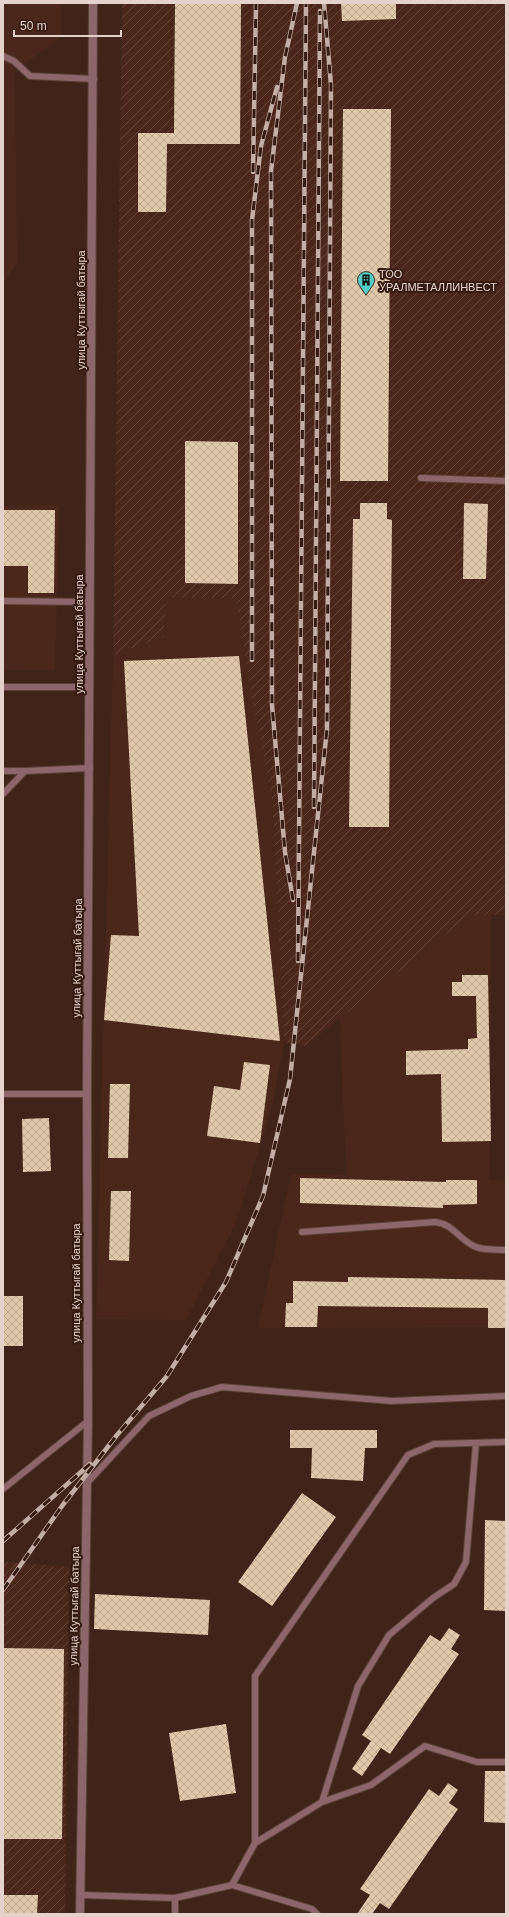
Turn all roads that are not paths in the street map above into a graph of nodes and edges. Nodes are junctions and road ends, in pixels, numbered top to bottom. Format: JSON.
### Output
{"nodes":[{"id":1,"x":93,"y":3,"type":"edge"},
{"id":2,"x":3,"y":56,"type":"edge"},
{"id":3,"x":94,"y":79,"type":"junction"},
{"id":4,"x":421,"y":478,"type":"dead end"},
{"id":5,"x":506,"y":481,"type":"edge"},
{"id":6,"x":3,"y":601,"type":"edge"},
{"id":7,"x":90,"y":602,"type":"junction"},
{"id":8,"x":3,"y":687,"type":"edge"},
{"id":9,"x":90,"y":687,"type":"junction"},
{"id":10,"x":90,"y":768,"type":"junction"},
{"id":11,"x":3,"y":771,"type":"edge"},
{"id":12,"x":25,"y":771,"type":"junction"},
{"id":13,"x":3,"y":794,"type":"edge"},
{"id":14,"x":3,"y":1094,"type":"edge"},
{"id":15,"x":87,"y":1094,"type":"junction"},
{"id":16,"x":302,"y":1232,"type":"dead end"},
{"id":17,"x":506,"y":1250,"type":"edge"},
{"id":18,"x":506,"y":1396,"type":"edge"},
{"id":19,"x":88,"y":1421,"type":"junction"},
{"id":20,"x":506,"y":1442,"type":"edge"},
{"id":21,"x":476,"y":1443,"type":"junction"},
{"id":22,"x":87,"y":1483,"type":"junction"},
{"id":23,"x":3,"y":1489,"type":"edge"},
{"id":24,"x":506,"y":1762,"type":"edge"},
{"id":25,"x":322,"y":1802,"type":"junction"},
{"id":26,"x":255,"y":1843,"type":"junction"},
{"id":27,"x":232,"y":1885,"type":"junction"},
{"id":28,"x":81,"y":1895,"type":"junction"},
{"id":29,"x":175,"y":1898,"type":"junction"},
{"id":30,"x":80,"y":1914,"type":"edge"},
{"id":31,"x":175,"y":1914,"type":"edge"},
{"id":32,"x":317,"y":1914,"type":"edge"}],
"edges":[{"from":1,"to":3,"type":"street","name":"улица Куттыгай батыра"},
{"from":2,"to":3,"type":"lane"},
{"from":3,"to":7,"type":"street","name":"улица Куттыгай батыра"},
{"from":4,"to":5,"type":"lane"},
{"from":6,"to":7,"type":"lane"},
{"from":7,"to":9,"type":"street","name":"улица Куттыгай батыра"},
{"from":8,"to":9,"type":"lane"},
{"from":9,"to":10,"type":"street","name":"улица Куттыгай батыра"},
{"from":10,"to":12,"type":"lane"},
{"from":10,"to":15,"type":"street","name":"улица Куттыгай батыра"},
{"from":11,"to":12,"type":"lane"},
{"from":12,"to":13,"type":"lane"},
{"from":14,"to":15,"type":"lane"},
{"from":15,"to":19,"type":"street","name":"улица Куттыгай батыра"},
{"from":16,"to":17,"type":"lane"},
{"from":18,"to":22,"type":"lane"},
{"from":19,"to":22,"type":"street","name":"улица Куттыгай батыра"},
{"from":19,"to":23,"type":"lane"},
{"from":20,"to":21,"type":"lane"},
{"from":21,"to":25,"type":"lane"},
{"from":21,"to":26,"type":"lane"},
{"from":22,"to":28,"type":"street","name":"улица Куттыгай батыра"},
{"from":24,"to":25,"type":"lane"},
{"from":25,"to":26,"type":"lane"},
{"from":26,"to":27,"type":"lane"},
{"from":27,"to":29,"type":"lane"},
{"from":27,"to":32,"type":"lane"},
{"from":28,"to":29,"type":"lane"},
{"from":28,"to":30,"type":"street","name":"улица Куттыгай батыра"},
{"from":29,"to":31,"type":"lane"}]}
